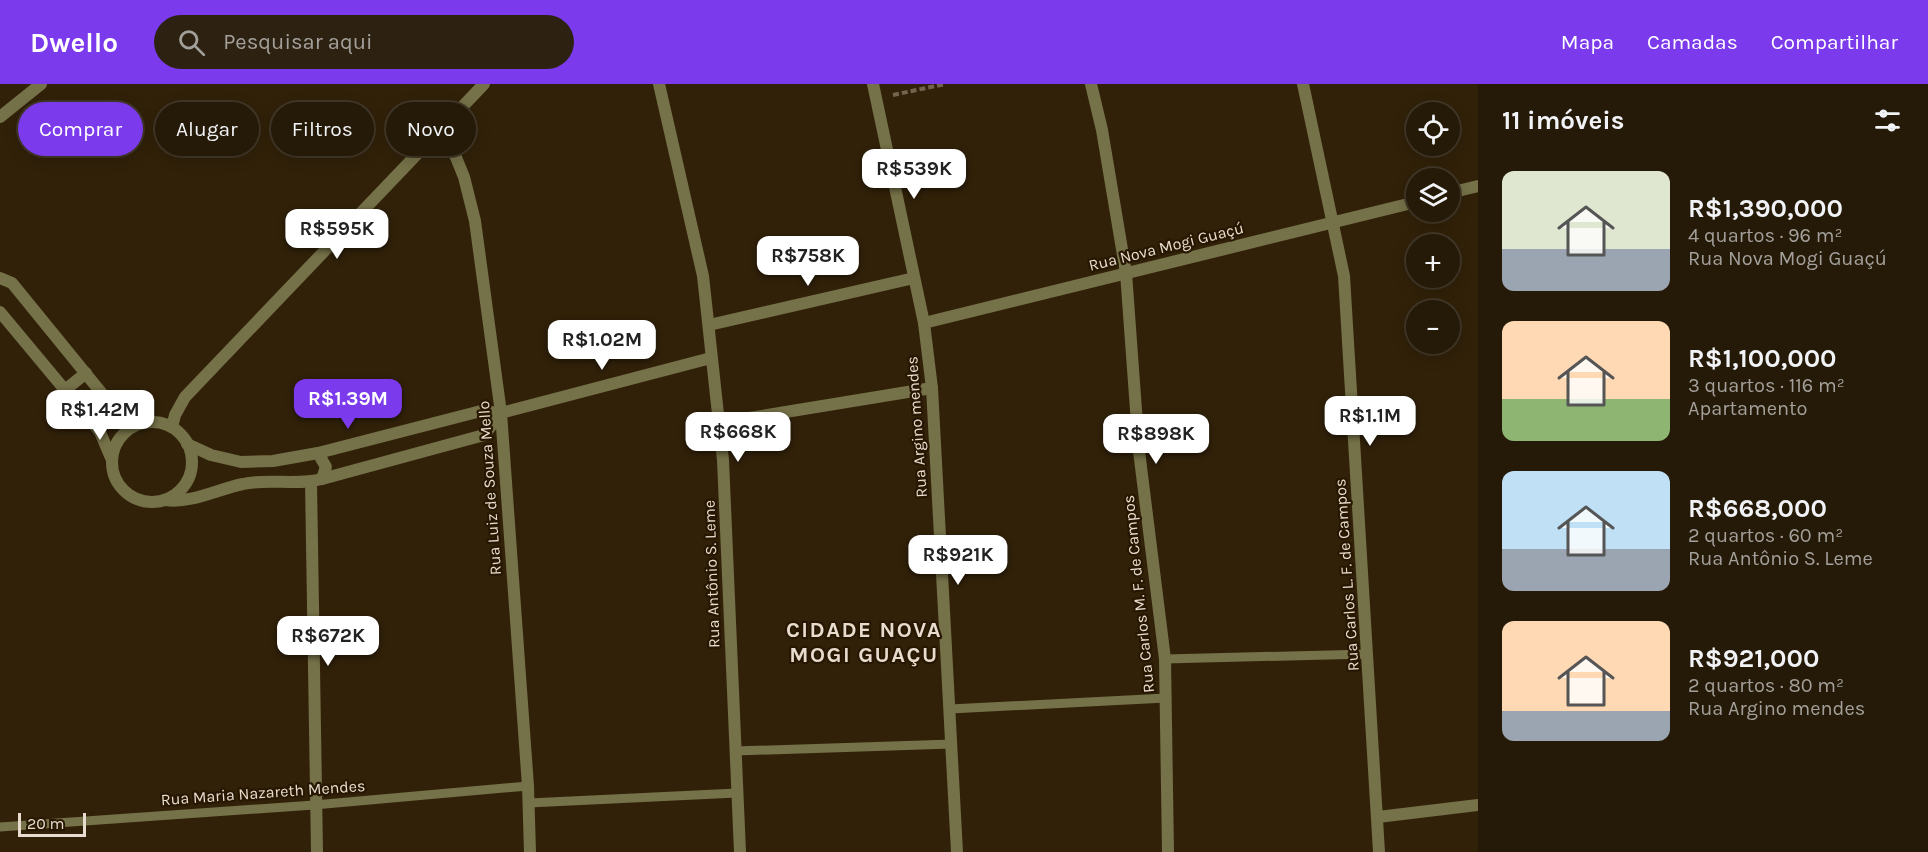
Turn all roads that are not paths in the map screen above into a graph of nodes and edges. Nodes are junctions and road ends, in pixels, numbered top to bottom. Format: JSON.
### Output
{"nodes":[{"id":1,"x":41,"y":84,"type":"edge"},
{"id":2,"x":484,"y":84,"type":"edge"},
{"id":3,"x":659,"y":84,"type":"edge"},
{"id":4,"x":873,"y":84,"type":"edge"},
{"id":5,"x":1091,"y":84,"type":"edge"},
{"id":6,"x":1303,"y":84,"type":"edge"},
{"id":7,"x":467,"y":102,"type":"edge"},
{"id":8,"x":0,"y":117,"type":"edge"},
{"id":9,"x":415,"y":156,"type":"edge"},
{"id":10,"x":455,"y":156,"type":"edge"},
{"id":11,"x":1478,"y":186,"type":"edge"},
{"id":12,"x":1460,"y":190,"type":"edge"},
{"id":13,"x":1406,"y":204,"type":"edge"},
{"id":14,"x":1333,"y":222,"type":"junction"},
{"id":15,"x":1126,"y":273,"type":"junction"},
{"id":16,"x":914,"y":278,"type":"junction"},
{"id":17,"x":0,"y":279,"type":"edge"},
{"id":18,"x":0,"y":312,"type":"edge"},
{"id":19,"x":924,"y":323,"type":"junction"},
{"id":20,"x":709,"y":325,"type":"junction"},
{"id":21,"x":711,"y":358,"type":"junction"},
{"id":22,"x":86,"y":373,"type":"junction"},
{"id":23,"x":932,"y":387,"type":"junction"},
{"id":24,"x":65,"y":390,"type":"junction"},
{"id":25,"x":501,"y":413,"type":"junction"},
{"id":26,"x":719,"y":423,"type":"junction"},
{"id":27,"x":138,"y":424,"type":"junction"},
{"id":28,"x":172,"y":427,"type":"junction"},
{"id":29,"x":188,"y":444,"type":"junction"},
{"id":30,"x":318,"y":453,"type":"junction"},
{"id":31,"x":111,"y":458,"type":"junction"},
{"id":32,"x":273,"y":461,"type":"junction"},
{"id":33,"x":317,"y":480,"type":"junction"},
{"id":34,"x":274,"y":482,"type":"junction"},
{"id":35,"x":165,"y":500,"type":"junction"},
{"id":36,"x":1368,"y":654,"type":"junction"},
{"id":37,"x":1165,"y":659,"type":"junction"},
{"id":38,"x":1166,"y":698,"type":"junction"},
{"id":39,"x":950,"y":709,"type":"junction"},
{"id":40,"x":952,"y":744,"type":"junction"},
{"id":41,"x":735,"y":751,"type":"junction"},
{"id":42,"x":528,"y":786,"type":"junction"},
{"id":43,"x":737,"y":794,"type":"junction"},
{"id":44,"x":529,"y":803,"type":"junction"},
{"id":45,"x":314,"y":805,"type":"junction"},
{"id":46,"x":1478,"y":805,"type":"edge"},
{"id":47,"x":1378,"y":817,"type":"junction"},
{"id":48,"x":0,"y":827,"type":"edge"},
{"id":49,"x":316,"y":852,"type":"edge"},
{"id":50,"x":531,"y":852,"type":"edge"},
{"id":51,"x":740,"y":852,"type":"edge"},
{"id":52,"x":957,"y":852,"type":"edge"},
{"id":53,"x":1168,"y":852,"type":"edge"},
{"id":54,"x":1379,"y":852,"type":"edge"}],
"edges":[{"from":1,"to":8,"type":"street"},
{"from":2,"to":7,"type":"street"},
{"from":3,"to":20,"type":"street","name":"Rua Antônio S. Leme"},
{"from":4,"to":16,"type":"street","name":"Rua Argino mendes"},
{"from":5,"to":15,"type":"street","name":"Rua Carlos M. F. de Campos"},
{"from":6,"to":14,"type":"street","name":"Rua Carlos L. F. de Campos"},
{"from":9,"to":28,"type":"street"},
{"from":10,"to":25,"type":"street","name":"Rua Luiz de Souza Mello"},
{"from":11,"to":12,"type":"street"},
{"from":13,"to":14,"type":"street","name":"Rua Nova Mogi Guaçú"},
{"from":14,"to":15,"type":"street","name":"Rua Nova Mogi Guaçú"},
{"from":14,"to":36,"type":"street","name":"Rua Carlos L. F. de Campos"},
{"from":15,"to":19,"type":"street","name":"Rua Nova Mogi Guaçú"},
{"from":15,"to":37,"type":"street","name":"Rua Carlos M. F. de Campos"},
{"from":16,"to":19,"type":"street","name":"Rua Argino mendes"},
{"from":16,"to":20,"type":"street"},
{"from":17,"to":22,"type":"street"},
{"from":18,"to":24,"type":"street"},
{"from":19,"to":23,"type":"street","name":"Rua Argino mendes"},
{"from":20,"to":21,"type":"street","name":"Rua Antônio S. Leme"},
{"from":21,"to":25,"type":"street"},
{"from":21,"to":26,"type":"street","name":"Rua Antônio S. Leme"},
{"from":22,"to":24,"type":"street"},
{"from":22,"to":27,"type":"street"},
{"from":23,"to":26,"type":"street"},
{"from":23,"to":39,"type":"street","name":"Rua Argino mendes"},
{"from":24,"to":31,"type":"street"},
{"from":25,"to":30,"type":"street"},
{"from":25,"to":33,"type":"street"},
{"from":25,"to":42,"type":"street","name":"Rua Luiz de Souza Mello"},
{"from":26,"to":41,"type":"street","name":"Rua Antônio S. Leme"},
{"from":27,"to":28,"type":"street"},
{"from":27,"to":31,"type":"street"},
{"from":28,"to":29,"type":"street"},
{"from":29,"to":32,"type":"street"},
{"from":29,"to":35,"type":"street"},
{"from":30,"to":32,"type":"street"},
{"from":30,"to":33,"type":"street"},
{"from":31,"to":35,"type":"street"},
{"from":32,"to":34,"type":"street"},
{"from":33,"to":34,"type":"street"},
{"from":33,"to":45,"type":"street"},
{"from":34,"to":35,"type":"street"},
{"from":36,"to":37,"type":"lane"},
{"from":36,"to":47,"type":"street","name":"Rua Carlos L. F. de Campos"},
{"from":37,"to":38,"type":"street","name":"Rua Carlos M. F. de Campos"},
{"from":38,"to":39,"type":"lane"},
{"from":38,"to":53,"type":"street","name":"Rua Carlos M. F. de Campos"},
{"from":39,"to":40,"type":"street","name":"Rua Argino mendes"},
{"from":40,"to":41,"type":"lane"},
{"from":40,"to":52,"type":"street","name":"Rua Argino mendes"},
{"from":41,"to":43,"type":"street","name":"Rua Antônio S. Leme"},
{"from":42,"to":44,"type":"street","name":"Rua Luiz de Souza Mello"},
{"from":42,"to":45,"type":"lane","name":"Rua Maria Nazareth Mendes"},
{"from":43,"to":44,"type":"lane"},
{"from":43,"to":51,"type":"street","name":"Rua Antônio S. Leme"},
{"from":44,"to":50,"type":"street","name":"Rua Luiz de Souza Mello"},
{"from":45,"to":48,"type":"lane","name":"Rua Maria Nazareth Mendes"},
{"from":45,"to":49,"type":"street"},
{"from":46,"to":47,"type":"street"},
{"from":47,"to":54,"type":"street","name":"Rua Carlos L. F. de Campos"}]}
